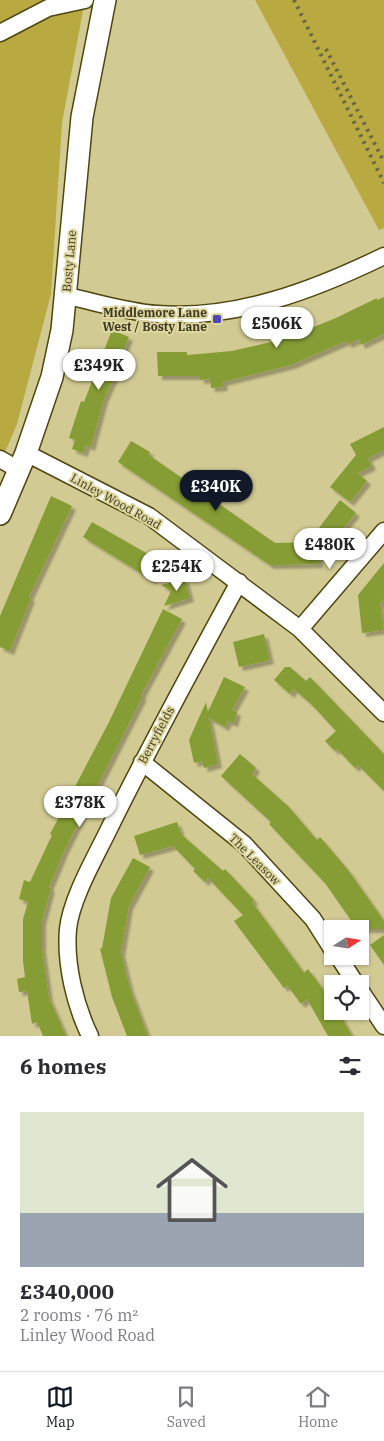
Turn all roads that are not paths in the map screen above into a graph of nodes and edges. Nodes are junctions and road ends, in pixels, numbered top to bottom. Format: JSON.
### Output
{"nodes":[{"id":1,"x":96,"y":1,"type":"edge"},
{"id":2,"x":0,"y":33,"type":"edge"},
{"id":3,"x":381,"y":257,"type":"edge"},
{"id":4,"x":67,"y":296,"type":"junction"},
{"id":5,"x":0,"y":459,"type":"edge"},
{"id":6,"x":22,"y":461,"type":"junction"},
{"id":7,"x":0,"y":514,"type":"edge"},
{"id":8,"x":384,"y":530,"type":"edge"},
{"id":9,"x":239,"y":582,"type":"junction"},
{"id":10,"x":300,"y":629,"type":"junction"},
{"id":11,"x":384,"y":713,"type":"edge"},
{"id":12,"x":142,"y":762,"type":"junction"},
{"id":13,"x":324,"y":936,"type":"edge"},
{"id":14,"x":369,"y":1004,"type":"edge"},
{"id":15,"x":384,"y":1026,"type":"edge"},
{"id":16,"x":90,"y":1036,"type":"edge"}],
"edges":[{"from":1,"to":2,"type":"street"},
{"from":1,"to":4,"type":"main road","name":"Bosty Lane"},
{"from":3,"to":4,"type":"street"},
{"from":4,"to":6,"type":"main road","name":"Bosty Lane"},
{"from":5,"to":6,"type":"street","name":"Linley Wood Road"},
{"from":6,"to":7,"type":"main road","name":"Bosty Lane"},
{"from":6,"to":9,"type":"street","name":"Linley Wood Road"},
{"from":8,"to":10,"type":"street"},
{"from":9,"to":10,"type":"street","name":"Linley Wood Road"},
{"from":9,"to":12,"type":"street","name":"Berryfields"},
{"from":10,"to":11,"type":"street","name":"Linley Wood Road"},
{"from":12,"to":13,"type":"street","name":"The Leasow"},
{"from":12,"to":16,"type":"street","name":"Berryfields"},
{"from":14,"to":15,"type":"street"}]}
